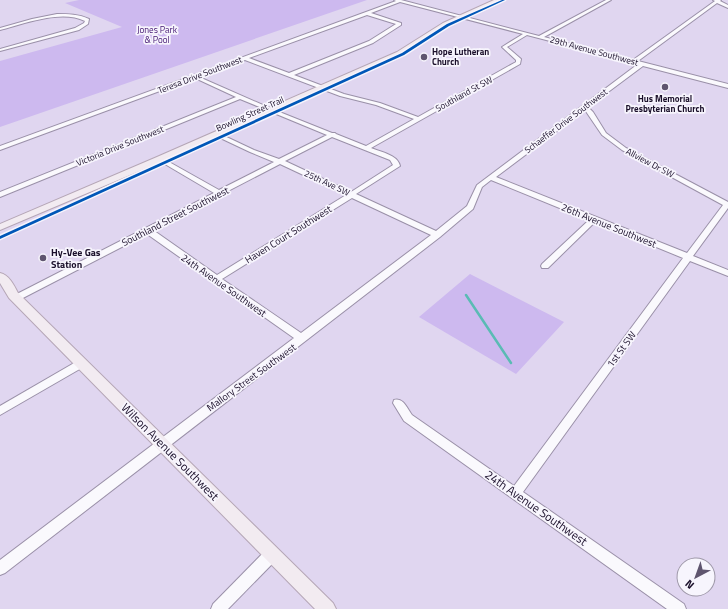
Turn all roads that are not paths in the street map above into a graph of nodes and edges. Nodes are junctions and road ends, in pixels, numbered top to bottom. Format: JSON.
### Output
{"nodes":[{"id":1,"x":498,"y":0,"type":"edge"},
{"id":2,"x":608,"y":0,"type":"edge"},
{"id":3,"x":717,"y":0,"type":"edge"},
{"id":4,"x":398,"y":1,"type":"edge"},
{"id":5,"x":728,"y":7,"type":"edge"},
{"id":6,"x":366,"y":13,"type":"junction"},
{"id":7,"x":460,"y":17,"type":"junction"},
{"id":8,"x":0,"y":29,"type":"edge"},
{"id":9,"x":526,"y":34,"type":"junction"},
{"id":10,"x":540,"y":37,"type":"junction"},
{"id":11,"x":0,"y":50,"type":"edge"},
{"id":12,"x":244,"y":58,"type":"junction"},
{"id":13,"x":633,"y":62,"type":"junction"},
{"id":14,"x":642,"y":64,"type":"junction"},
{"id":15,"x":289,"y":75,"type":"junction"},
{"id":16,"x":196,"y":77,"type":"junction"},
{"id":17,"x":728,"y":86,"type":"edge"},
{"id":18,"x":322,"y":87,"type":"junction"},
{"id":19,"x":240,"y":97,"type":"junction"},
{"id":20,"x":585,"y":107,"type":"junction"},
{"id":21,"x":270,"y":110,"type":"junction"},
{"id":22,"x":419,"y":119,"type":"junction"},
{"id":23,"x":216,"y":134,"type":"junction"},
{"id":24,"x":333,"y":134,"type":"junction"},
{"id":25,"x":0,"y":148,"type":"edge"},
{"id":26,"x":367,"y":148,"type":"junction"},
{"id":27,"x":160,"y":159,"type":"junction"},
{"id":28,"x":280,"y":162,"type":"junction"},
{"id":29,"x":490,"y":178,"type":"junction"},
{"id":30,"x":219,"y":193,"type":"junction"},
{"id":31,"x":0,"y":195,"type":"edge"},
{"id":32,"x":352,"y":195,"type":"junction"},
{"id":33,"x":728,"y":205,"type":"edge"},
{"id":34,"x":32,"y":215,"type":"junction"},
{"id":35,"x":594,"y":219,"type":"junction"},
{"id":36,"x":0,"y":227,"type":"edge"},
{"id":37,"x":147,"y":230,"type":"junction"},
{"id":38,"x":0,"y":233,"type":"edge"},
{"id":39,"x":437,"y":235,"type":"junction"},
{"id":40,"x":689,"y":257,"type":"junction"},
{"id":41,"x":545,"y":266,"type":"dead end"},
{"id":42,"x":728,"y":273,"type":"edge"},
{"id":43,"x":0,"y":276,"type":"edge"},
{"id":44,"x":216,"y":279,"type":"junction"},
{"id":45,"x":0,"y":287,"type":"edge"},
{"id":46,"x":15,"y":296,"type":"junction"},
{"id":47,"x":302,"y":339,"type":"junction"},
{"id":48,"x":81,"y":363,"type":"junction"},
{"id":49,"x":398,"y":403,"type":"dead end"},
{"id":50,"x":0,"y":411,"type":"edge"},
{"id":51,"x":162,"y":444,"type":"junction"},
{"id":52,"x":515,"y":494,"type":"junction"},
{"id":53,"x":272,"y":554,"type":"junction"},
{"id":54,"x":0,"y":568,"type":"edge"},
{"id":55,"x":218,"y":609,"type":"edge"},
{"id":56,"x":327,"y":609,"type":"edge"},
{"id":57,"x":679,"y":609,"type":"edge"}],
"edges":[{"from":1,"to":7,"type":"main road"},
{"from":2,"to":10,"type":"street"},
{"from":3,"to":5,"type":"street"},
{"from":3,"to":13,"type":"street"},
{"from":4,"to":6,"type":"street","name":"Teresa Drive Southwest"},
{"from":4,"to":7,"type":"street","name":"29th Avenue Southwest"},
{"from":6,"to":12,"type":"street","name":"Teresa Drive Southwest"},
{"from":6,"to":15,"type":"street"},
{"from":7,"to":9,"type":"street","name":"29th Avenue Southwest"},
{"from":7,"to":18,"type":"main road"},
{"from":8,"to":11,"type":"street"},
{"from":9,"to":10,"type":"street","name":"29th Avenue Southwest"},
{"from":9,"to":22,"type":"street","name":"Southland St SW"},
{"from":10,"to":13,"type":"street","name":"29th Avenue Southwest"},
{"from":12,"to":15,"type":"street"},
{"from":12,"to":16,"type":"street","name":"Teresa Drive Southwest"},
{"from":13,"to":14,"type":"street","name":"29th Avenue Southwest"},
{"from":14,"to":17,"type":"street","name":"29th Avenue Southwest"},
{"from":14,"to":20,"type":"street","name":"Schaeffer Drive Southwest"},
{"from":15,"to":18,"type":"street"},
{"from":16,"to":19,"type":"street"},
{"from":16,"to":25,"type":"street","name":"Teresa Drive Southwest"},
{"from":18,"to":21,"type":"main road"},
{"from":18,"to":22,"type":"street"},
{"from":19,"to":21,"type":"street"},
{"from":19,"to":31,"type":"street","name":"Victoria Drive Southwest"},
{"from":20,"to":29,"type":"street","name":"Schaeffer Drive Southwest"},
{"from":20,"to":33,"type":"street","name":"Allview Dr SW"},
{"from":21,"to":23,"type":"main road"},
{"from":21,"to":24,"type":"street"},
{"from":22,"to":26,"type":"street","name":"Southland St SW"},
{"from":23,"to":27,"type":"main road"},
{"from":23,"to":28,"type":"street","name":"25th Ave SW"},
{"from":24,"to":26,"type":"street"},
{"from":24,"to":28,"type":"street","name":"Southland Street Southwest"},
{"from":26,"to":32,"type":"street","name":"Haven Court Southwest"},
{"from":27,"to":30,"type":"street"},
{"from":27,"to":34,"type":"main road"},
{"from":28,"to":30,"type":"street","name":"Southland Street Southwest"},
{"from":28,"to":32,"type":"street","name":"25th Ave SW"},
{"from":29,"to":35,"type":"street","name":"26th Avenue Southwest"},
{"from":29,"to":39,"type":"street","name":"Mallory Street Southwest"},
{"from":30,"to":37,"type":"street","name":"Southland Street Southwest"},
{"from":32,"to":39,"type":"street","name":"25th Ave SW"},
{"from":32,"to":44,"type":"street","name":"Haven Court Southwest"},
{"from":33,"to":40,"type":"street","name":"1st St SW"},
{"from":34,"to":36,"type":"main road"},
{"from":34,"to":38,"type":"main road"},
{"from":35,"to":40,"type":"street","name":"26th Avenue Southwest"},
{"from":35,"to":41,"type":"street"},
{"from":37,"to":44,"type":"street","name":"24th Avenue Southwest"},
{"from":37,"to":46,"type":"street","name":"Southland Street Southwest"},
{"from":39,"to":47,"type":"street","name":"Mallory Street Southwest"},
{"from":40,"to":42,"type":"street","name":"26th Avenue Southwest"},
{"from":40,"to":52,"type":"street","name":"1st St SW"},
{"from":43,"to":46,"type":"main road","name":"Wilson Avenue Southwest"},
{"from":44,"to":47,"type":"street","name":"24th Avenue Southwest"},
{"from":45,"to":46,"type":"main road","name":"Wilson Avenue Southwest"},
{"from":46,"to":48,"type":"main road","name":"Wilson Avenue Southwest"},
{"from":47,"to":51,"type":"street","name":"Mallory Street Southwest"},
{"from":48,"to":50,"type":"street"},
{"from":48,"to":51,"type":"main road","name":"Wilson Avenue Southwest"},
{"from":49,"to":52,"type":"street","name":"24th Avenue Southwest"},
{"from":51,"to":53,"type":"main road","name":"Wilson Avenue Southwest"},
{"from":51,"to":54,"type":"street","name":"Mallory Street Southwest"},
{"from":52,"to":57,"type":"street","name":"24th Avenue Southwest"},
{"from":53,"to":55,"type":"street"},
{"from":53,"to":56,"type":"main road","name":"Wilson Avenue Southwest"}]}
